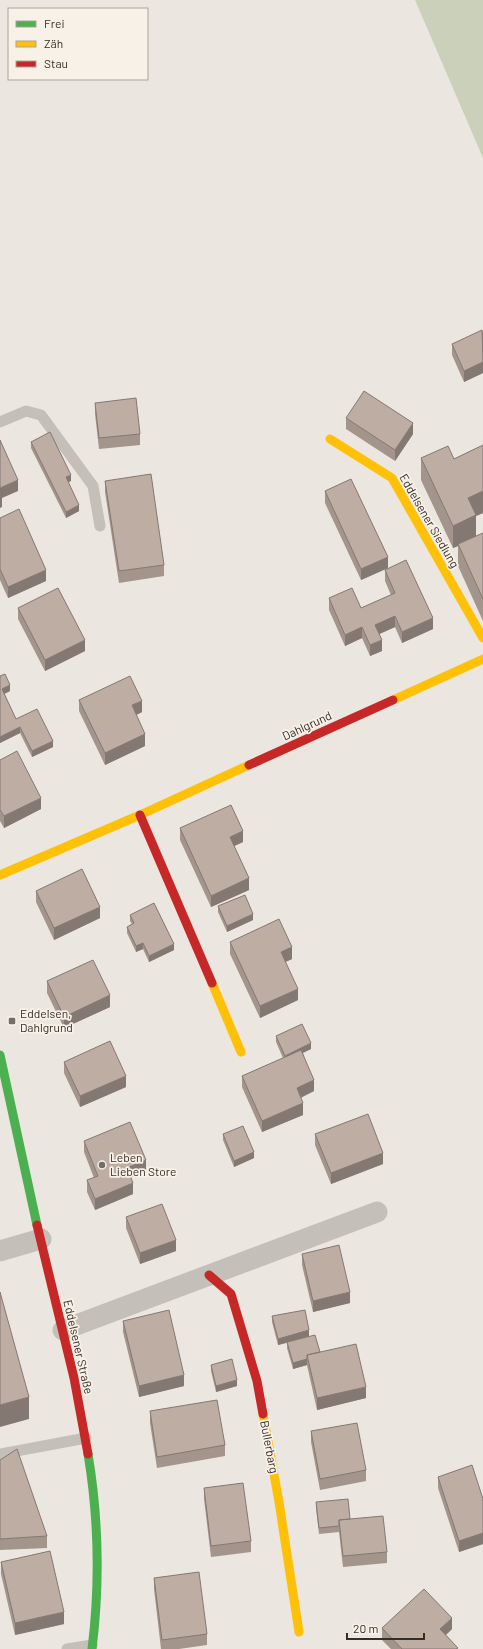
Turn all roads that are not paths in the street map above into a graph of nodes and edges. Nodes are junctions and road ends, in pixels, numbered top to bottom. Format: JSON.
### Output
{"nodes":[{"id":1,"x":0,"y":422,"type":"edge"},
{"id":2,"x":330,"y":439,"type":"dead end"},
{"id":3,"x":100,"y":526,"type":"dead end"},
{"id":4,"x":483,"y":638,"type":"edge"},
{"id":5,"x":483,"y":658,"type":"edge"},
{"id":6,"x":140,"y":815,"type":"junction"},
{"id":7,"x":0,"y":875,"type":"edge"},
{"id":8,"x":241,"y":1052,"type":"dead end"},
{"id":9,"x":0,"y":1055,"type":"edge"},
{"id":10,"x":377,"y":1212,"type":"dead end"},
{"id":11,"x":41,"y":1239,"type":"junction"},
{"id":12,"x":0,"y":1250,"type":"edge"},
{"id":13,"x":209,"y":1275,"type":"junction"},
{"id":14,"x":62,"y":1330,"type":"junction"},
{"id":15,"x":86,"y":1438,"type":"junction"},
{"id":16,"x":0,"y":1454,"type":"edge"},
{"id":17,"x":299,"y":1632,"type":"dead end"},
{"id":18,"x":92,"y":1647,"type":"edge"},
{"id":19,"x":67,"y":1649,"type":"edge"}],
"edges":[{"from":1,"to":3,"type":"lane"},
{"from":2,"to":4,"type":"street","name":"Eddelsener Siedlung"},
{"from":5,"to":6,"type":"street","name":"Dahlgrund"},
{"from":6,"to":7,"type":"street","name":"Dahlgrund"},
{"from":6,"to":8,"type":"street"},
{"from":9,"to":11,"type":"street","name":"Eddelsener Straße"},
{"from":10,"to":13,"type":"street"},
{"from":11,"to":12,"type":"street"},
{"from":11,"to":14,"type":"street","name":"Eddelsener Straße"},
{"from":13,"to":14,"type":"street"},
{"from":13,"to":17,"type":"street","name":"Bullerbarg"},
{"from":14,"to":15,"type":"street","name":"Eddelsener Straße"},
{"from":15,"to":16,"type":"lane"},
{"from":15,"to":18,"type":"street","name":"Eddelsener Straße"},
{"from":18,"to":19,"type":"lane"}]}
